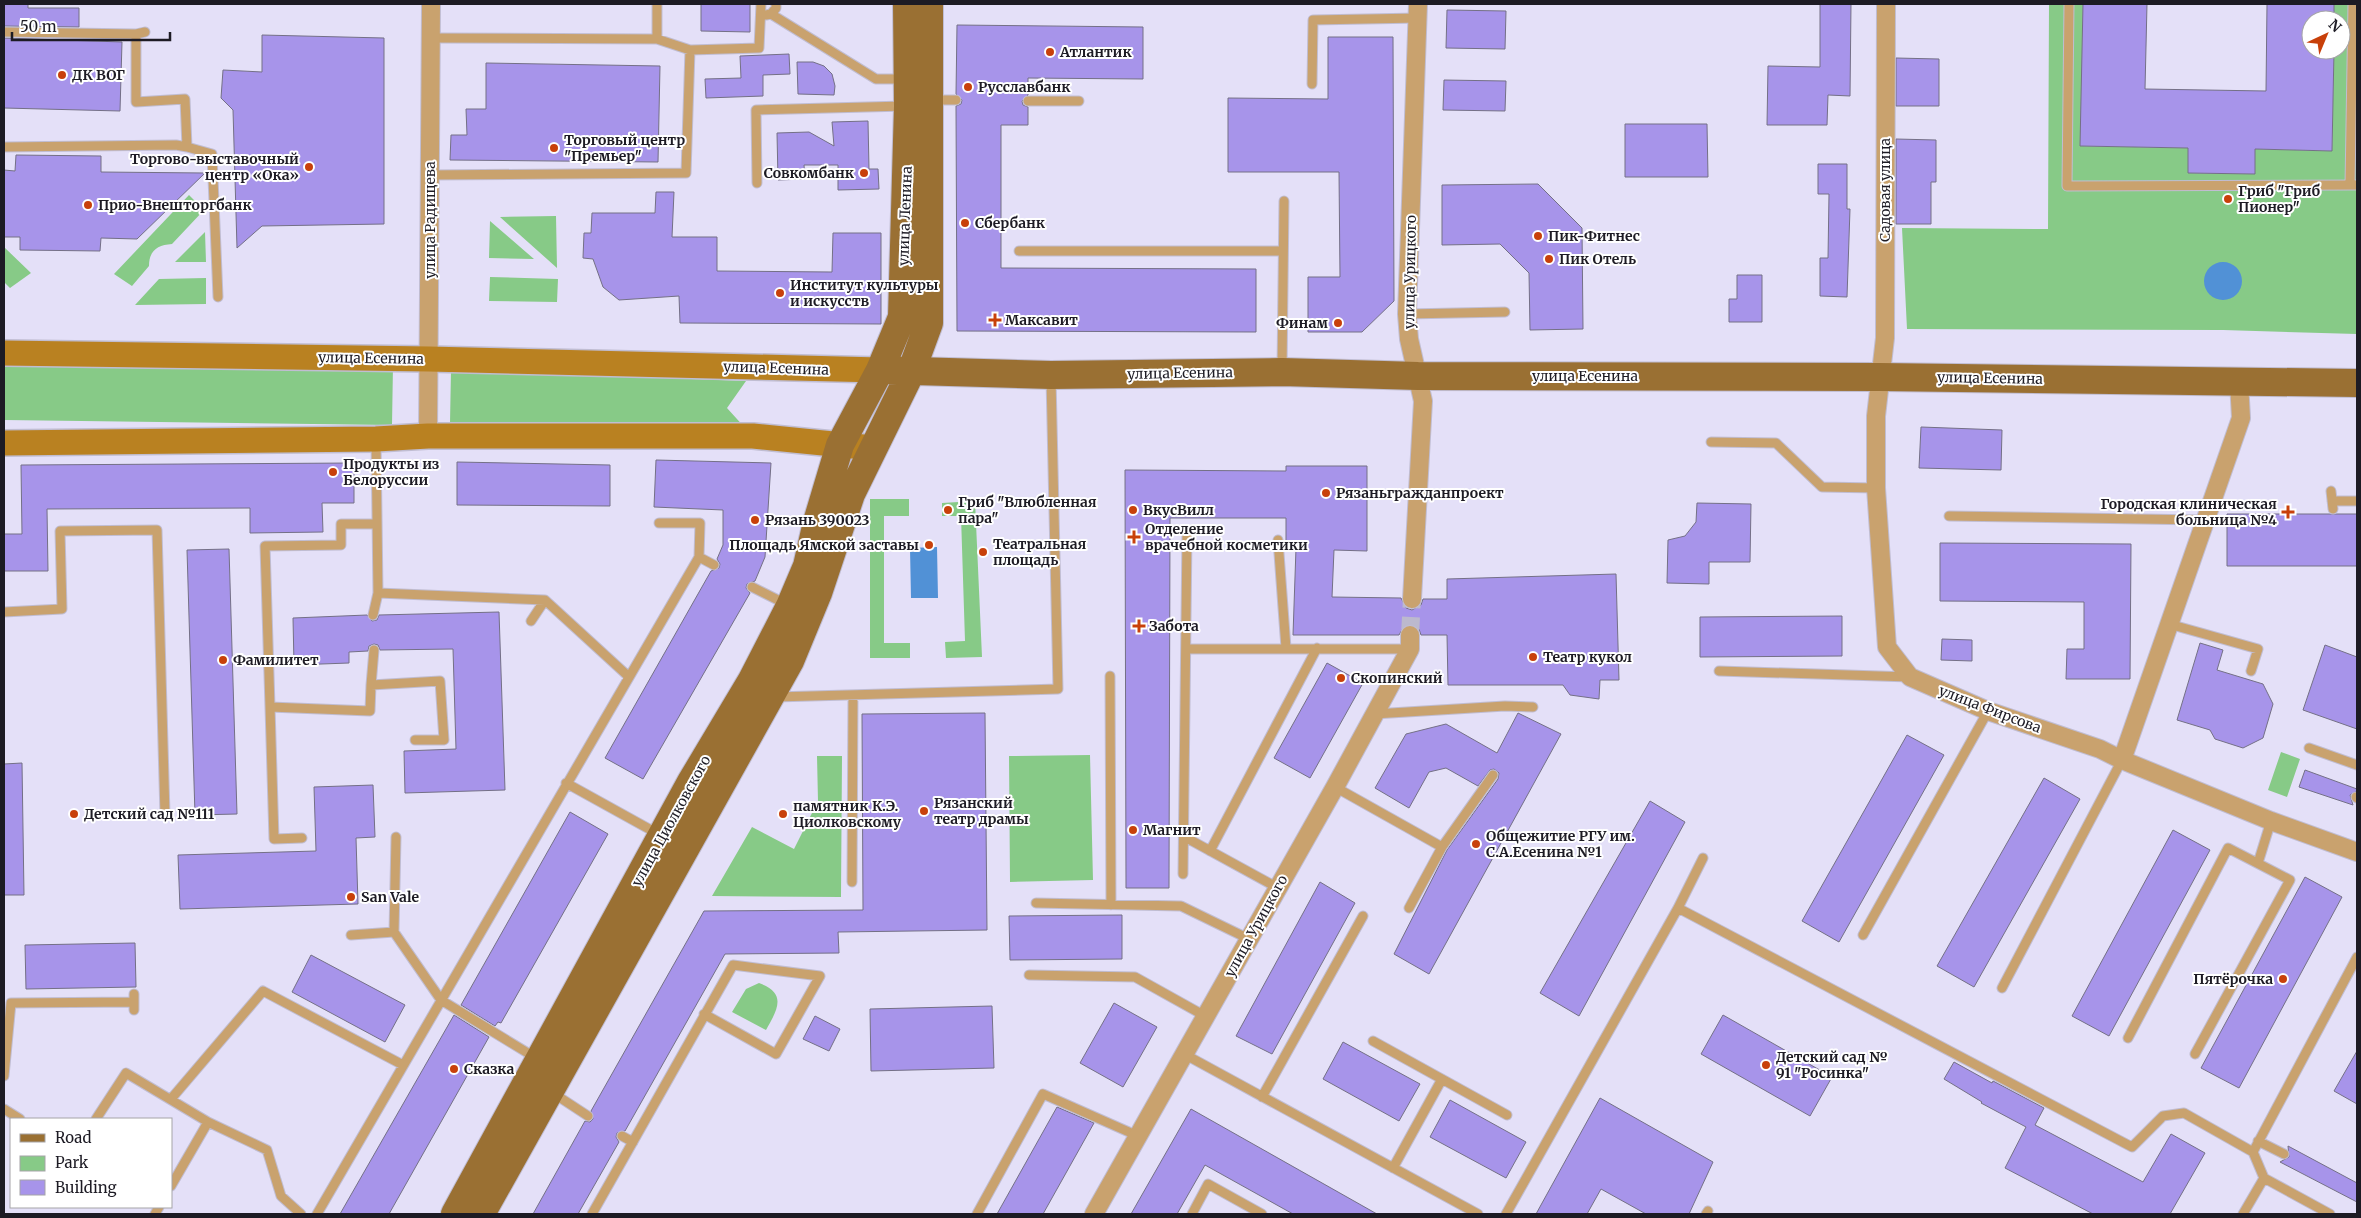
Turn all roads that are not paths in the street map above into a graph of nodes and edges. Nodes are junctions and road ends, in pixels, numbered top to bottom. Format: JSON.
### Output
{"nodes":[{"id":1,"x":431,"y":4,"type":"edge"},
{"id":2,"x":657,"y":4,"type":"edge"},
{"id":3,"x":761,"y":4,"type":"edge"},
{"id":4,"x":776,"y":4,"type":"edge"},
{"id":5,"x":907,"y":4,"type":"edge"},
{"id":6,"x":930,"y":4,"type":"edge"},
{"id":7,"x":1886,"y":4,"type":"edge"},
{"id":8,"x":2069,"y":4,"type":"edge"},
{"id":9,"x":2353,"y":4,"type":"edge"},
{"id":10,"x":1419,"y":11,"type":"edge"},
{"id":11,"x":766,"y":15,"type":"junction"},
{"id":12,"x":4,"y":32,"type":"edge"},
{"id":13,"x":431,"y":38,"type":"junction"},
{"id":14,"x":657,"y":39,"type":"junction"},
{"id":15,"x":690,"y":50,"type":"junction"},
{"id":16,"x":907,"y":79,"type":"junction"},
{"id":17,"x":1312,"y":84,"type":"dead end"},
{"id":18,"x":1028,"y":101,"type":"dead end"},
{"id":19,"x":1079,"y":101,"type":"dead end"},
{"id":20,"x":932,"y":102,"type":"junction"},
{"id":21,"x":4,"y":146,"type":"edge"},
{"id":22,"x":187,"y":147,"type":"junction"},
{"id":23,"x":430,"y":175,"type":"junction"},
{"id":24,"x":757,"y":183,"type":"dead end"},
{"id":25,"x":2354,"y":185,"type":"edge"},
{"id":26,"x":1284,"y":201,"type":"dead end"},
{"id":27,"x":1019,"y":251,"type":"dead end"},
{"id":28,"x":1283,"y":251,"type":"junction"},
{"id":29,"x":218,"y":297,"type":"dead end"},
{"id":30,"x":1505,"y":312,"type":"dead end"},
{"id":31,"x":1407,"y":314,"type":"junction"},
{"id":32,"x":4,"y":353,"type":"edge"},
{"id":33,"x":430,"y":359,"type":"junction"},
{"id":34,"x":880,"y":370,"type":"junction"},
{"id":35,"x":911,"y":372,"type":"junction"},
{"id":36,"x":1282,"y":372,"type":"junction"},
{"id":37,"x":1418,"y":376,"type":"junction"},
{"id":38,"x":1880,"y":377,"type":"junction"},
{"id":39,"x":2239,"y":382,"type":"junction"},
{"id":40,"x":2357,"y":383,"type":"edge"},
{"id":41,"x":1051,"y":385,"type":"junction"},
{"id":42,"x":428,"y":436,"type":"junction"},
{"id":43,"x":376,"y":439,"type":"junction"},
{"id":44,"x":1711,"y":442,"type":"dead end"},
{"id":45,"x":4,"y":443,"type":"edge"},
{"id":46,"x":840,"y":445,"type":"junction"},
{"id":47,"x":873,"y":448,"type":"junction"},
{"id":48,"x":1876,"y":488,"type":"junction"},
{"id":49,"x":2331,"y":491,"type":"dead end"},
{"id":50,"x":2357,"y":501,"type":"edge"},
{"id":51,"x":1949,"y":516,"type":"dead end"},
{"id":52,"x":2203,"y":520,"type":"junction"},
{"id":53,"x":659,"y":523,"type":"dead end"},
{"id":54,"x":377,"y":524,"type":"junction"},
{"id":55,"x":1187,"y":534,"type":"dead end"},
{"id":56,"x":1278,"y":540,"type":"dead end"},
{"id":57,"x":699,"y":557,"type":"junction"},
{"id":58,"x":714,"y":565,"type":"dead end"},
{"id":59,"x":752,"y":587,"type":"dead end"},
{"id":60,"x":378,"y":593,"type":"junction"},
{"id":61,"x":1412,"y":599,"type":"tunnel mouth"},
{"id":62,"x":545,"y":600,"type":"junction"},
{"id":63,"x":790,"y":606,"type":"junction"},
{"id":64,"x":4,"y":612,"type":"edge"},
{"id":65,"x":373,"y":615,"type":"dead end"},
{"id":66,"x":531,"y":621,"type":"dead end"},
{"id":67,"x":2169,"y":624,"type":"junction"},
{"id":68,"x":1410,"y":642,"type":"joint"},
{"id":69,"x":1286,"y":648,"type":"junction"},
{"id":70,"x":1317,"y":648,"type":"junction"},
{"id":71,"x":1186,"y":649,"type":"junction"},
{"id":72,"x":374,"y":650,"type":"dead end"},
{"id":73,"x":1719,"y":671,"type":"dead end"},
{"id":74,"x":2252,"y":671,"type":"dead end"},
{"id":75,"x":628,"y":676,"type":"junction"},
{"id":76,"x":1110,"y":676,"type":"dead end"},
{"id":77,"x":1910,"y":677,"type":"junction"},
{"id":78,"x":371,"y":685,"type":"junction"},
{"id":79,"x":853,"y":696,"type":"junction"},
{"id":80,"x":770,"y":697,"type":"junction"},
{"id":81,"x":1533,"y":707,"type":"dead end"},
{"id":82,"x":270,"y":708,"type":"junction"},
{"id":83,"x":1988,"y":711,"type":"junction"},
{"id":84,"x":1374,"y":714,"type":"junction"},
{"id":85,"x":415,"y":740,"type":"dead end"},
{"id":86,"x":2309,"y":748,"type":"dead end"},
{"id":87,"x":2122,"y":760,"type":"junction"},
{"id":88,"x":2357,"y":766,"type":"edge"},
{"id":89,"x":1493,"y":775,"type":"dead end"},
{"id":90,"x":566,"y":782,"type":"junction"},
{"id":91,"x":1334,"y":787,"type":"junction"},
{"id":92,"x":165,"y":815,"type":"dead end"},
{"id":93,"x":2271,"y":821,"type":"junction"},
{"id":94,"x":1183,"y":836,"type":"junction"},
{"id":95,"x":396,"y":837,"type":"dead end"},
{"id":96,"x":663,"y":837,"type":"junction"},
{"id":97,"x":302,"y":838,"type":"dead end"},
{"id":98,"x":1442,"y":847,"type":"junction"},
{"id":99,"x":2356,"y":848,"type":"edge"},
{"id":100,"x":1210,"y":851,"type":"junction"},
{"id":101,"x":1702,"y":858,"type":"dead end"},
{"id":102,"x":2258,"y":863,"type":"junction"},
{"id":103,"x":1183,"y":874,"type":"dead end"},
{"id":104,"x":852,"y":882,"type":"dead end"},
{"id":105,"x":1278,"y":888,"type":"junction"},
{"id":106,"x":1036,"y":903,"type":"dead end"},
{"id":107,"x":1111,"y":905,"type":"junction"},
{"id":108,"x":1409,"y":908,"type":"dead end"},
{"id":109,"x":1678,"y":908,"type":"junction"},
{"id":110,"x":1363,"y":916,"type":"dead end"},
{"id":111,"x":394,"y":932,"type":"junction"},
{"id":112,"x":351,"y":935,"type":"dead end"},
{"id":113,"x":1864,"y":935,"type":"dead end"},
{"id":114,"x":1249,"y":939,"type":"junction"},
{"id":115,"x":2357,"y":957,"type":"edge"},
{"id":116,"x":1029,"y":975,"type":"dead end"},
{"id":117,"x":2002,"y":988,"type":"dead end"},
{"id":118,"x":441,"y":1000,"type":"junction"},
{"id":119,"x":134,"y":1002,"type":"dead end"},
{"id":120,"x":704,"y":1014,"type":"junction"},
{"id":121,"x":1205,"y":1016,"type":"junction"},
{"id":122,"x":2128,"y":1038,"type":"dead end"},
{"id":123,"x":1373,"y":1042,"type":"dead end"},
{"id":124,"x":1184,"y":1054,"type":"junction"},
{"id":125,"x":2195,"y":1054,"type":"dead end"},
{"id":126,"x":539,"y":1059,"type":"junction"},
{"id":127,"x":403,"y":1065,"type":"junction"},
{"id":128,"x":4,"y":1076,"type":"edge"},
{"id":129,"x":1442,"y":1079,"type":"junction"},
{"id":130,"x":548,"y":1090,"type":"junction"},
{"id":131,"x":1262,"y":1097,"type":"junction"},
{"id":132,"x":171,"y":1099,"type":"junction"},
{"id":133,"x":4,"y":1109,"type":"edge"},
{"id":134,"x":1507,"y":1115,"type":"dead end"},
{"id":135,"x":588,"y":1116,"type":"dead end"},
{"id":136,"x":18,"y":1118,"type":"edge"},
{"id":137,"x":97,"y":1118,"type":"edge"},
{"id":138,"x":208,"y":1122,"type":"junction"},
{"id":139,"x":622,"y":1136,"type":"dead end"},
{"id":140,"x":1138,"y":1136,"type":"junction"},
{"id":141,"x":2258,"y":1141,"type":"junction"},
{"id":142,"x":633,"y":1142,"type":"junction"},
{"id":143,"x":2253,"y":1152,"type":"junction"},
{"id":144,"x":2284,"y":1154,"type":"dead end"},
{"id":145,"x":1393,"y":1168,"type":"junction"},
{"id":146,"x":2264,"y":1178,"type":"junction"},
{"id":147,"x":172,"y":1184,"type":"edge"},
{"id":148,"x":301,"y":1214,"type":"edge"},
{"id":149,"x":317,"y":1214,"type":"edge"},
{"id":150,"x":455,"y":1214,"type":"edge"},
{"id":151,"x":481,"y":1214,"type":"edge"},
{"id":152,"x":592,"y":1214,"type":"edge"},
{"id":153,"x":977,"y":1214,"type":"edge"},
{"id":154,"x":1094,"y":1214,"type":"edge"},
{"id":155,"x":1192,"y":1214,"type":"edge"},
{"id":156,"x":1262,"y":1214,"type":"edge"},
{"id":157,"x":1478,"y":1214,"type":"edge"},
{"id":158,"x":1506,"y":1214,"type":"edge"},
{"id":159,"x":2243,"y":1214,"type":"edge"},
{"id":160,"x":2330,"y":1214,"type":"edge"}],
"edges":[{"from":1,"to":13,"type":"street","name":"улица Радищева"},
{"from":2,"to":14,"type":"lane"},
{"from":3,"to":11,"type":"lane"},
{"from":4,"to":11,"type":"lane"},
{"from":5,"to":16,"type":"main road","name":"улица Ленина"},
{"from":6,"to":20,"type":"main road","name":"улица Ленина"},
{"from":7,"to":38,"type":"street","name":"Садовая улица"},
{"from":8,"to":25,"type":"lane"},
{"from":9,"to":25,"type":"lane"},
{"from":10,"to":17,"type":"lane"},
{"from":10,"to":31,"type":"street","name":"улица Урицкого"},
{"from":11,"to":15,"type":"lane"},
{"from":11,"to":16,"type":"lane"},
{"from":12,"to":22,"type":"lane"},
{"from":13,"to":14,"type":"lane"},
{"from":13,"to":23,"type":"street","name":"улица Радищева"},
{"from":14,"to":15,"type":"lane"},
{"from":15,"to":23,"type":"lane"},
{"from":16,"to":20,"type":"main road","name":"улица Ленина"},
{"from":18,"to":19,"type":"lane"},
{"from":20,"to":24,"type":"lane"},
{"from":20,"to":34,"type":"main road","name":"улица Ленина"},
{"from":20,"to":35,"type":"main road","name":"улица Ленина"},
{"from":21,"to":22,"type":"lane"},
{"from":22,"to":29,"type":"lane"},
{"from":23,"to":33,"type":"street","name":"улица Радищева"},
{"from":26,"to":28,"type":"lane"},
{"from":27,"to":28,"type":"lane"},
{"from":28,"to":36,"type":"lane"},
{"from":30,"to":31,"type":"lane"},
{"from":31,"to":37,"type":"street","name":"улица Урицкого"},
{"from":32,"to":33,"type":"main road","name":"улица Есенина"},
{"from":33,"to":34,"type":"main road","name":"улица Есенина"},
{"from":33,"to":42,"type":"street","name":"улица Радищева"},
{"from":34,"to":35,"type":"main road","name":"улица Есенина"},
{"from":34,"to":46,"type":"main road","name":"улица Ленина"},
{"from":35,"to":41,"type":"main road","name":"улица Есенина"},
{"from":35,"to":47,"type":"main road","name":"улица Циолковского"},
{"from":36,"to":37,"type":"main road","name":"улица Есенина"},
{"from":36,"to":41,"type":"main road","name":"улица Есенина"},
{"from":37,"to":38,"type":"main road","name":"улица Есенина"},
{"from":37,"to":61,"type":"street","name":"улица Урицкого"},
{"from":38,"to":39,"type":"main road","name":"улица Есенина"},
{"from":38,"to":48,"type":"street","name":"улица Фирсова"},
{"from":39,"to":40,"type":"main road","name":"улица Есенина"},
{"from":39,"to":52,"type":"street"},
{"from":41,"to":79,"type":"lane"},
{"from":42,"to":43,"type":"main road"},
{"from":42,"to":46,"type":"main road"},
{"from":43,"to":45,"type":"main road"},
{"from":43,"to":54,"type":"lane"},
{"from":44,"to":48,"type":"lane"},
{"from":46,"to":47,"type":"main road"},
{"from":46,"to":63,"type":"main road","name":"улица Циолковского"},
{"from":47,"to":80,"type":"main road","name":"улица Циолковского"},
{"from":48,"to":77,"type":"street","name":"улица Фирсова"},
{"from":49,"to":50,"type":"lane"},
{"from":51,"to":52,"type":"lane"},
{"from":52,"to":67,"type":"street"},
{"from":53,"to":57,"type":"lane"},
{"from":54,"to":60,"type":"lane"},
{"from":54,"to":82,"type":"lane"},
{"from":55,"to":71,"type":"lane"},
{"from":56,"to":69,"type":"lane"},
{"from":57,"to":58,"type":"lane"},
{"from":57,"to":75,"type":"lane"},
{"from":59,"to":63,"type":"lane"},
{"from":60,"to":62,"type":"lane"},
{"from":60,"to":65,"type":"lane"},
{"from":62,"to":66,"type":"lane"},
{"from":62,"to":75,"type":"lane"},
{"from":63,"to":96,"type":"main road","name":"улица Циолковского"},
{"from":64,"to":92,"type":"lane"},
{"from":67,"to":74,"type":"lane"},
{"from":67,"to":87,"type":"street"},
{"from":68,"to":70,"type":"lane"},
{"from":68,"to":84,"type":"street","name":"улица Урицкого"},
{"from":69,"to":70,"type":"lane"},
{"from":69,"to":71,"type":"lane"},
{"from":70,"to":100,"type":"lane"},
{"from":71,"to":94,"type":"lane"},
{"from":72,"to":78,"type":"lane"},
{"from":73,"to":77,"type":"lane"},
{"from":75,"to":90,"type":"lane"},
{"from":76,"to":107,"type":"lane"},
{"from":77,"to":83,"type":"street","name":"улица Фирсова"},
{"from":78,"to":82,"type":"lane"},
{"from":78,"to":85,"type":"lane"},
{"from":79,"to":80,"type":"lane"},
{"from":79,"to":104,"type":"lane"},
{"from":80,"to":130,"type":"main road","name":"улица Циолковского"},
{"from":81,"to":84,"type":"lane"},
{"from":82,"to":97,"type":"lane"},
{"from":83,"to":87,"type":"street","name":"улица Фирсова"},
{"from":83,"to":113,"type":"lane"},
{"from":84,"to":91,"type":"street","name":"улица Урицкого"},
{"from":86,"to":88,"type":"lane"},
{"from":87,"to":93,"type":"street","name":"улица Фирсова"},
{"from":87,"to":117,"type":"lane"},
{"from":89,"to":98,"type":"lane"},
{"from":90,"to":96,"type":"lane"},
{"from":90,"to":118,"type":"lane"},
{"from":91,"to":98,"type":"lane"},
{"from":91,"to":105,"type":"street","name":"улица Урицкого"},
{"from":93,"to":99,"type":"street","name":"улица Фирсова"},
{"from":93,"to":102,"type":"lane"},
{"from":94,"to":100,"type":"lane"},
{"from":94,"to":103,"type":"lane"},
{"from":95,"to":111,"type":"lane"},
{"from":96,"to":126,"type":"main road","name":"улица Циолковского"},
{"from":98,"to":108,"type":"lane"},
{"from":100,"to":105,"type":"lane"},
{"from":101,"to":109,"type":"lane"},
{"from":102,"to":122,"type":"lane"},
{"from":102,"to":125,"type":"lane"},
{"from":105,"to":114,"type":"street","name":"улица Урицкого"},
{"from":106,"to":107,"type":"lane"},
{"from":107,"to":114,"type":"lane"},
{"from":109,"to":143,"type":"lane"},
{"from":109,"to":158,"type":"lane"},
{"from":110,"to":131,"type":"lane"},
{"from":111,"to":112,"type":"lane"},
{"from":111,"to":118,"type":"lane"},
{"from":114,"to":121,"type":"street","name":"улица Урицкого"},
{"from":115,"to":141,"type":"lane"},
{"from":116,"to":121,"type":"lane"},
{"from":118,"to":126,"type":"lane"},
{"from":118,"to":127,"type":"lane"},
{"from":119,"to":128,"type":"lane"},
{"from":120,"to":120,"type":"lane"},
{"from":120,"to":142,"type":"lane"},
{"from":121,"to":124,"type":"street","name":"улица Урицкого"},
{"from":123,"to":129,"type":"lane"},
{"from":124,"to":131,"type":"lane"},
{"from":124,"to":140,"type":"street","name":"улица Урицкого"},
{"from":126,"to":150,"type":"main road","name":"улица Циолковского"},
{"from":127,"to":132,"type":"lane"},
{"from":127,"to":149,"type":"lane"},
{"from":129,"to":134,"type":"lane"},
{"from":129,"to":145,"type":"lane"},
{"from":130,"to":135,"type":"lane"},
{"from":130,"to":151,"type":"main road","name":"улица Циолковского"},
{"from":131,"to":145,"type":"lane"},
{"from":132,"to":137,"type":"lane"},
{"from":132,"to":138,"type":"lane"},
{"from":133,"to":136,"type":"lane"},
{"from":138,"to":147,"type":"lane"},
{"from":138,"to":148,"type":"lane"},
{"from":139,"to":142,"type":"lane"},
{"from":140,"to":153,"type":"lane"},
{"from":140,"to":154,"type":"street","name":"улица Урицкого"},
{"from":141,"to":143,"type":"lane"},
{"from":141,"to":144,"type":"lane"},
{"from":142,"to":152,"type":"lane"},
{"from":143,"to":146,"type":"lane"},
{"from":145,"to":157,"type":"lane"},
{"from":146,"to":159,"type":"lane"},
{"from":146,"to":160,"type":"lane"},
{"from":155,"to":156,"type":"lane"}]}
